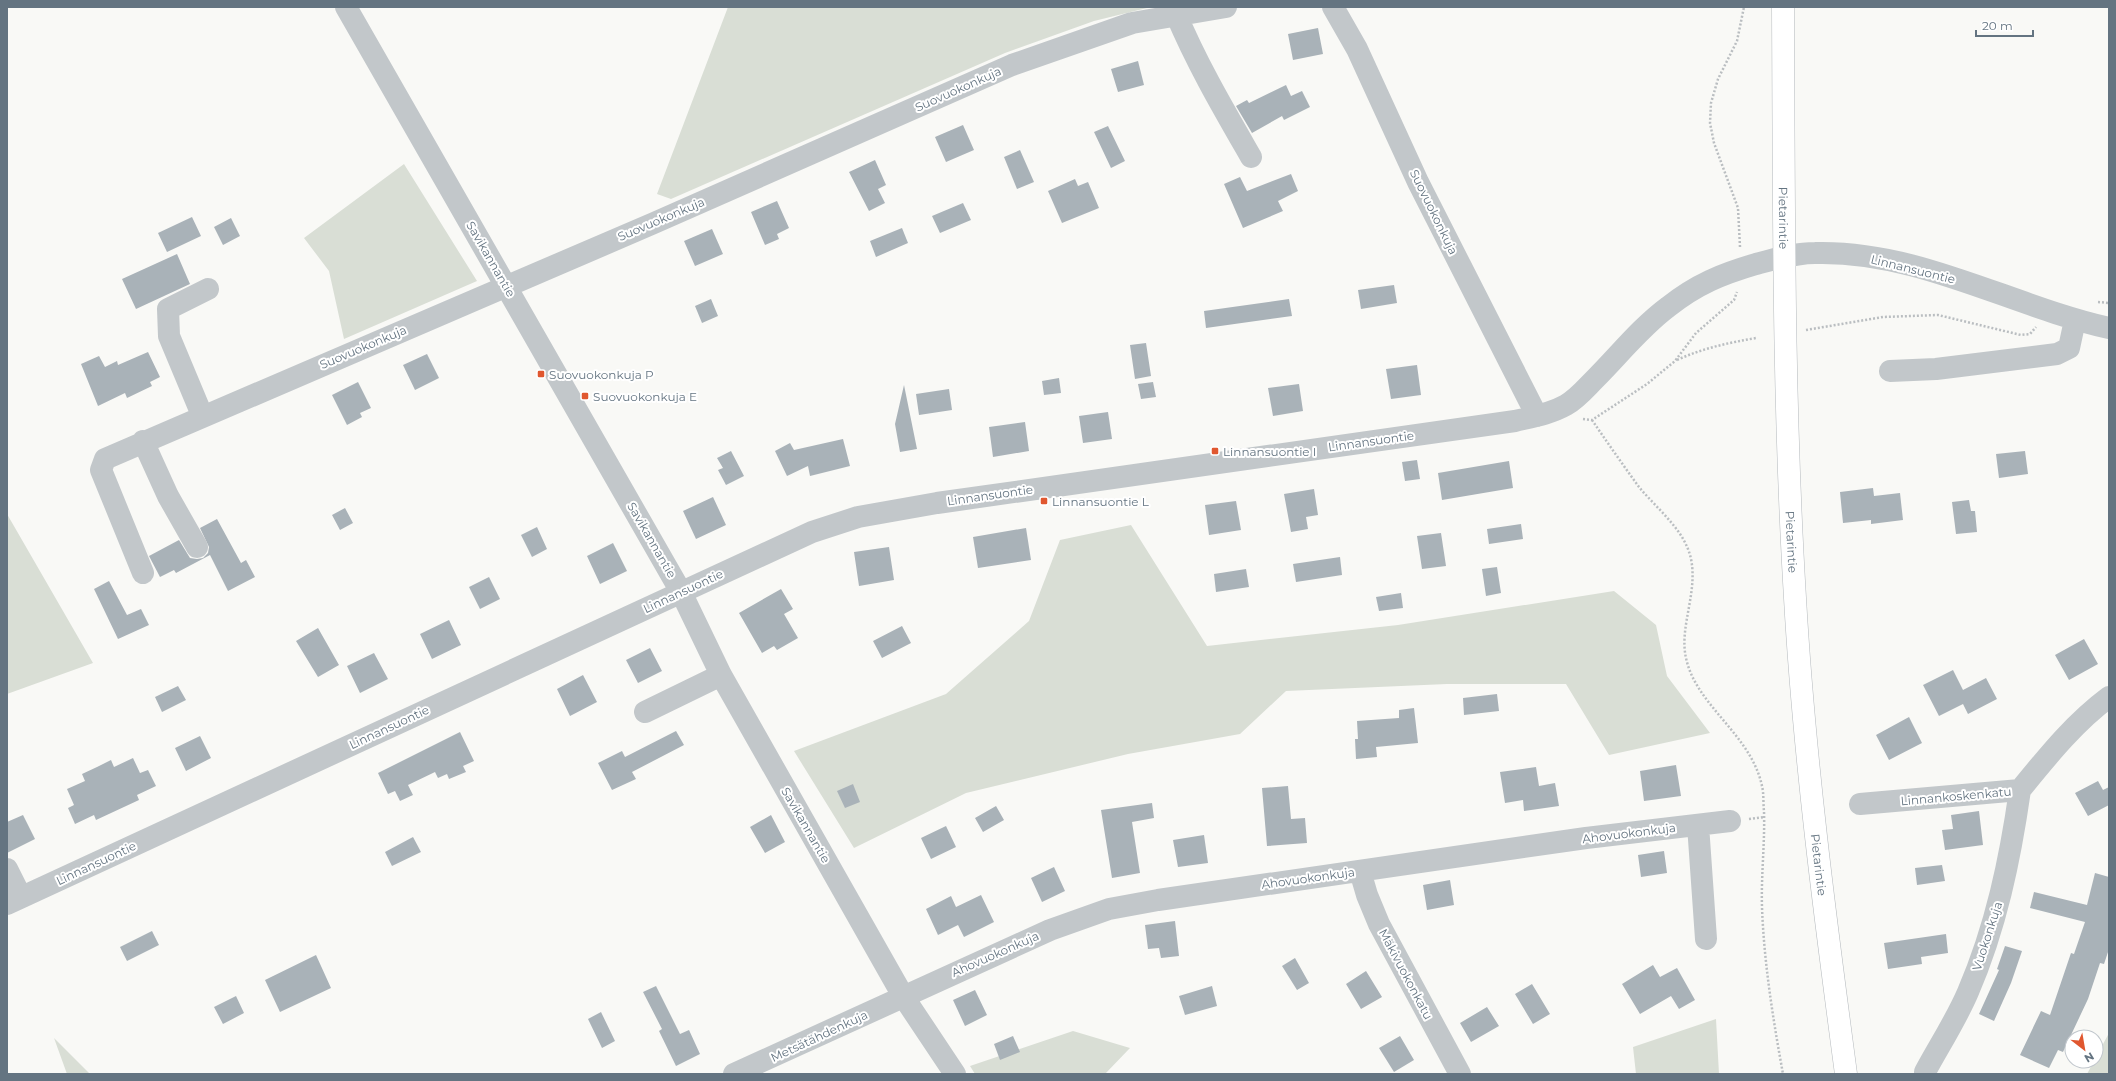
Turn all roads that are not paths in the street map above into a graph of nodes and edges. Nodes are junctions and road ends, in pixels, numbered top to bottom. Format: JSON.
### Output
{"nodes":[{"id":1,"x":346,"y":7,"type":"edge"},
{"id":2,"x":1226,"y":7,"type":"edge"},
{"id":3,"x":1333,"y":7,"type":"edge"},
{"id":4,"x":1783,"y":7,"type":"edge"},
{"id":5,"x":1176,"y":14,"type":"junction"},
{"id":6,"x":1251,"y":157,"type":"dead end"},
{"id":7,"x":1784,"y":256,"type":"junction"},
{"id":8,"x":506,"y":286,"type":"junction"},
{"id":9,"x":208,"y":289,"type":"dead end"},
{"id":10,"x":2075,"y":320,"type":"junction"},
{"id":11,"x":2109,"y":328,"type":"edge"},
{"id":12,"x":1890,"y":371,"type":"dead end"},
{"id":13,"x":202,"y":415,"type":"junction"},
{"id":14,"x":1537,"y":416,"type":"junction"},
{"id":15,"x":143,"y":442,"type":"junction"},
{"id":16,"x":197,"y":547,"type":"dead end"},
{"id":17,"x":143,"y":573,"type":"dead end"},
{"id":18,"x":681,"y":592,"type":"junction"},
{"id":19,"x":721,"y":675,"type":"junction"},
{"id":20,"x":2109,"y":697,"type":"edge"},
{"id":21,"x":645,"y":712,"type":"dead end"},
{"id":22,"x":2020,"y":790,"type":"junction"},
{"id":23,"x":1860,"y":804,"type":"dead end"},
{"id":24,"x":1730,"y":821,"type":"dead end"},
{"id":25,"x":1698,"y":825,"type":"junction"},
{"id":26,"x":7,"y":869,"type":"edge"},
{"id":27,"x":1360,"y":871,"type":"junction"},
{"id":28,"x":14,"y":900,"type":"edge"},
{"id":29,"x":1706,"y":940,"type":"dead end"},
{"id":30,"x":902,"y":996,"type":"junction"},
{"id":31,"x":1925,"y":1072,"type":"dead end"},
{"id":32,"x":734,"y":1074,"type":"edge"},
{"id":33,"x":955,"y":1074,"type":"edge"},
{"id":34,"x":1460,"y":1074,"type":"edge"},
{"id":35,"x":1846,"y":1074,"type":"edge"}],
"edges":[{"from":1,"to":8,"type":"street","name":"Savikannantie"},
{"from":2,"to":5,"type":"street","name":"Suovuokonkuja"},
{"from":3,"to":14,"type":"street","name":"Suovuokonkuja"},
{"from":4,"to":7,"type":"main road","name":"Pietarintie"},
{"from":5,"to":6,"type":"street"},
{"from":5,"to":8,"type":"street","name":"Suovuokonkuja"},
{"from":7,"to":10,"type":"street","name":"Linnansuontie"},
{"from":7,"to":14,"type":"street","name":"Linnansuontie"},
{"from":7,"to":35,"type":"main road","name":"Pietarintie"},
{"from":8,"to":13,"type":"street","name":"Suovuokonkuja"},
{"from":8,"to":18,"type":"street","name":"Savikannantie"},
{"from":9,"to":13,"type":"street"},
{"from":10,"to":11,"type":"street","name":"Linnansuontie"},
{"from":10,"to":12,"type":"street"},
{"from":13,"to":15,"type":"street","name":"Suovuokonkuja"},
{"from":14,"to":18,"type":"street","name":"Linnansuontie"},
{"from":15,"to":16,"type":"street"},
{"from":15,"to":17,"type":"street","name":"Suovuokonkuja"},
{"from":18,"to":19,"type":"street","name":"Savikannantie"},
{"from":18,"to":28,"type":"street","name":"Linnansuontie"},
{"from":19,"to":21,"type":"street"},
{"from":19,"to":30,"type":"street","name":"Savikannantie"},
{"from":20,"to":22,"type":"street","name":"Linnankoskenkatu"},
{"from":22,"to":23,"type":"street","name":"Linnankoskenkatu"},
{"from":22,"to":31,"type":"street","name":"Vuokonkuja"},
{"from":24,"to":25,"type":"street","name":"Ahovuokonkuja"},
{"from":25,"to":27,"type":"street","name":"Ahovuokonkuja"},
{"from":25,"to":29,"type":"street"},
{"from":26,"to":28,"type":"street"},
{"from":27,"to":30,"type":"street","name":"Ahovuokonkuja"},
{"from":27,"to":34,"type":"street","name":"Mäkivuokonkatu"},
{"from":30,"to":32,"type":"street","name":"Metsätähdenkuja"},
{"from":30,"to":33,"type":"street","name":"Savikannantie"}]}
